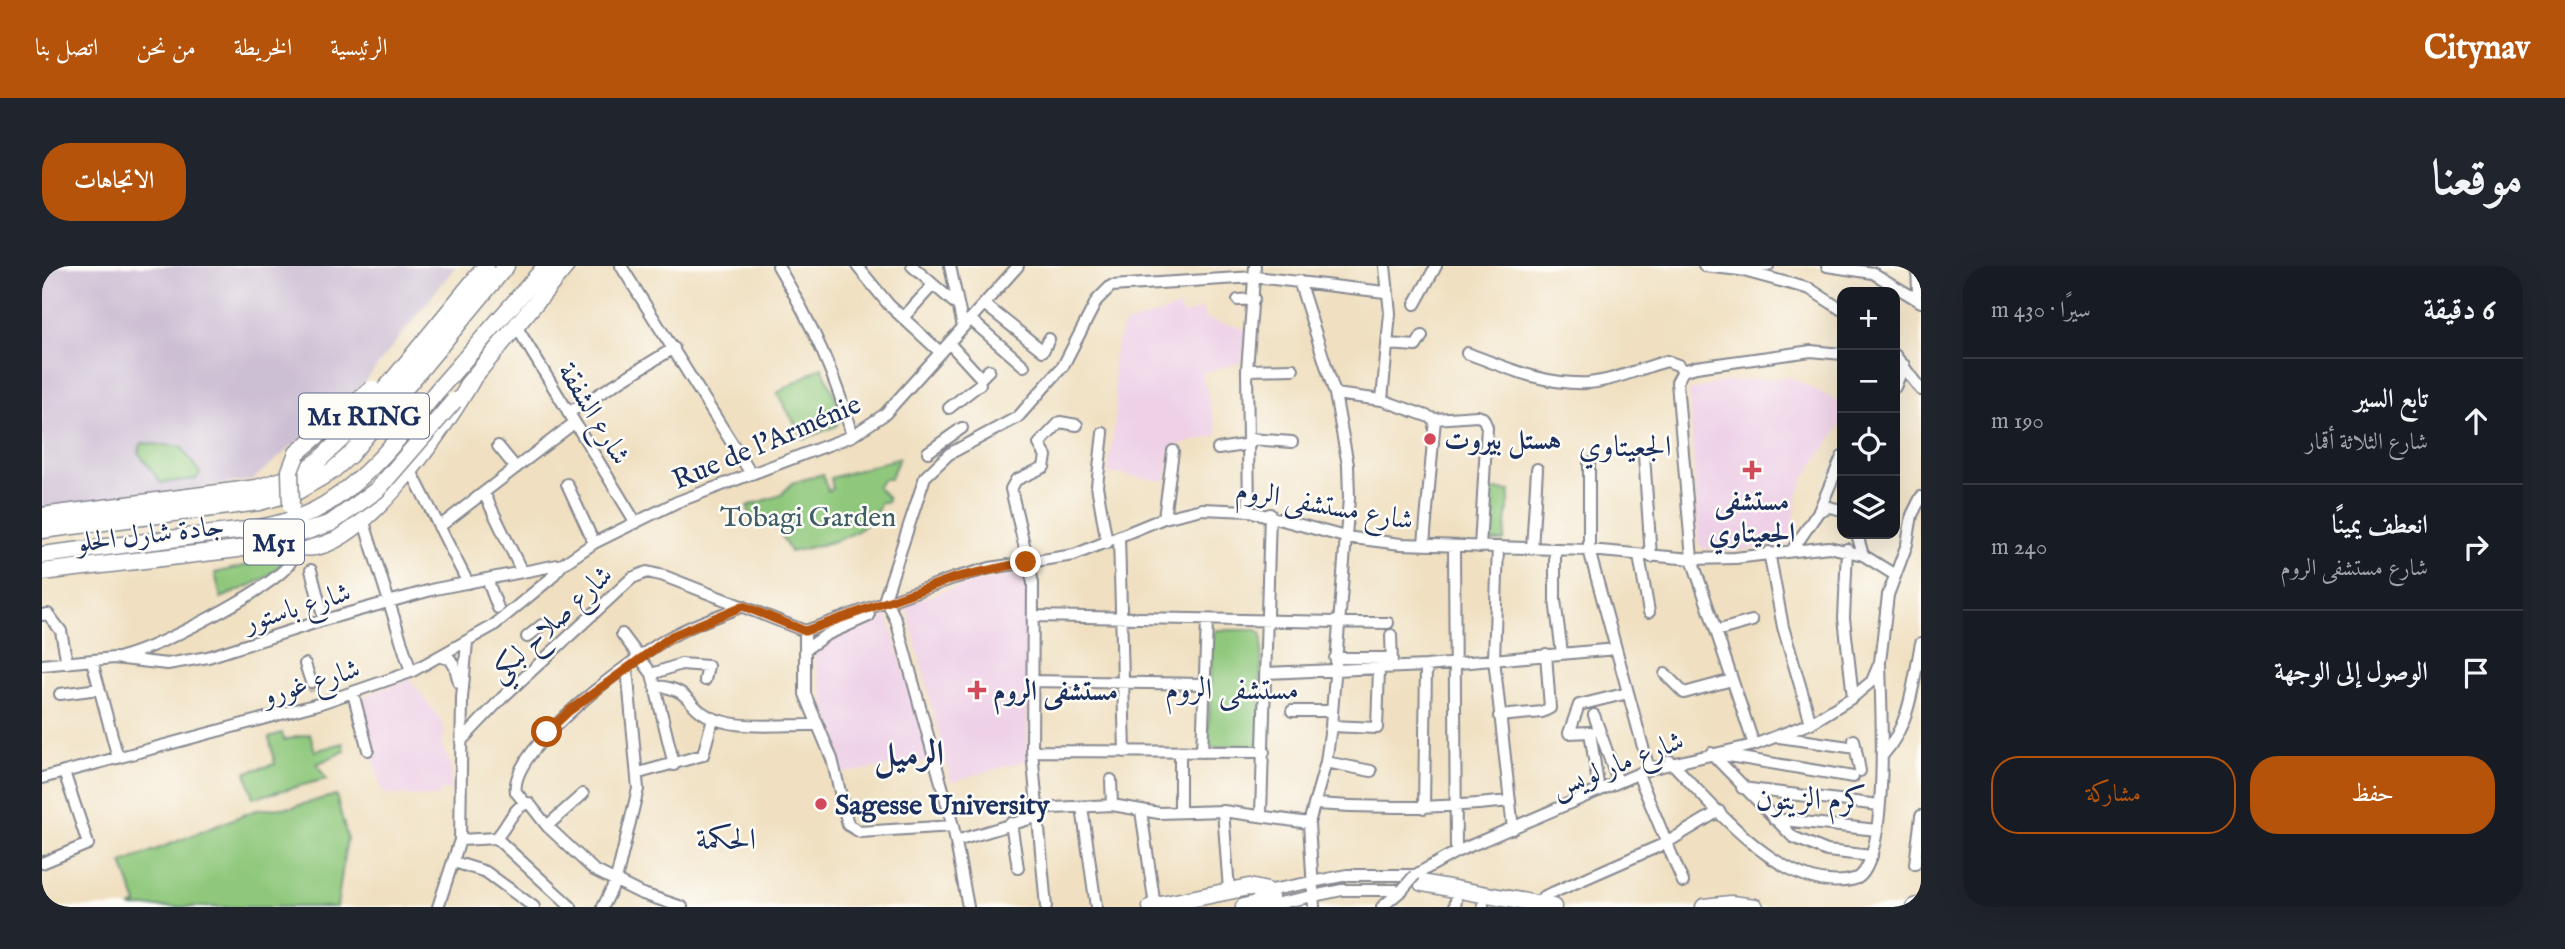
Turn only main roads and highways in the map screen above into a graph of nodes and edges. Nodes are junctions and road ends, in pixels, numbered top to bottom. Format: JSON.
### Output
{"nodes":[{"id":1,"x":486,"y":266,"type":"edge"},
{"id":2,"x":506,"y":266,"type":"edge"},
{"id":3,"x":546,"y":266,"type":"edge"},
{"id":4,"x":566,"y":266,"type":"edge"},
{"id":5,"x":413,"y":354,"type":"junction"},
{"id":6,"x":473,"y":378,"type":"junction"},
{"id":7,"x":42,"y":516,"type":"edge"},
{"id":8,"x":42,"y":530,"type":"edge"},
{"id":9,"x":42,"y":555,"type":"edge"},
{"id":10,"x":42,"y":572,"type":"edge"},
{"id":11,"x":1265,"y":900,"type":"edge"},
{"id":12,"x":1548,"y":902,"type":"edge"},
{"id":13,"x":1455,"y":903,"type":"edge"},
{"id":14,"x":1921,"y":905,"type":"edge"},
{"id":15,"x":1153,"y":906,"type":"edge"},
{"id":16,"x":1487,"y":906,"type":"edge"},
{"id":17,"x":1194,"y":907,"type":"edge"},
{"id":18,"x":1244,"y":907,"type":"edge"},
{"id":19,"x":1704,"y":907,"type":"edge"},
{"id":20,"x":1755,"y":907,"type":"edge"},
{"id":21,"x":1915,"y":907,"type":"edge"}],
"edges":[{"from":1,"to":5,"type":"highway","name":"جادة شارل الحلو","number":"M1 RING"},
{"from":2,"to":8,"type":"highway","name":"جادة شارل الحلو"},
{"from":3,"to":9,"type":"highway","name":"جادة شارل الحلو","number":"M51","bridge":true},
{"from":4,"to":6,"type":"highway","name":"جادة شارل الحلو","number":"M51"},
{"from":5,"to":6,"type":"highway","bridge":true},
{"from":5,"to":7,"type":"highway","name":"جادة شارل الحلو","number":"M1 RING"},
{"from":6,"to":10,"type":"highway","name":"جادة شارل الحلو","number":"M51","bridge":true},
{"from":11,"to":15,"type":"highway"},
{"from":11,"to":17,"type":"highway"},
{"from":11,"to":18,"type":"highway"},
{"from":12,"to":13,"type":"highway"},
{"from":13,"to":16,"type":"highway"},
{"from":14,"to":21,"type":"highway"},
{"from":19,"to":20,"type":"highway"}]}
